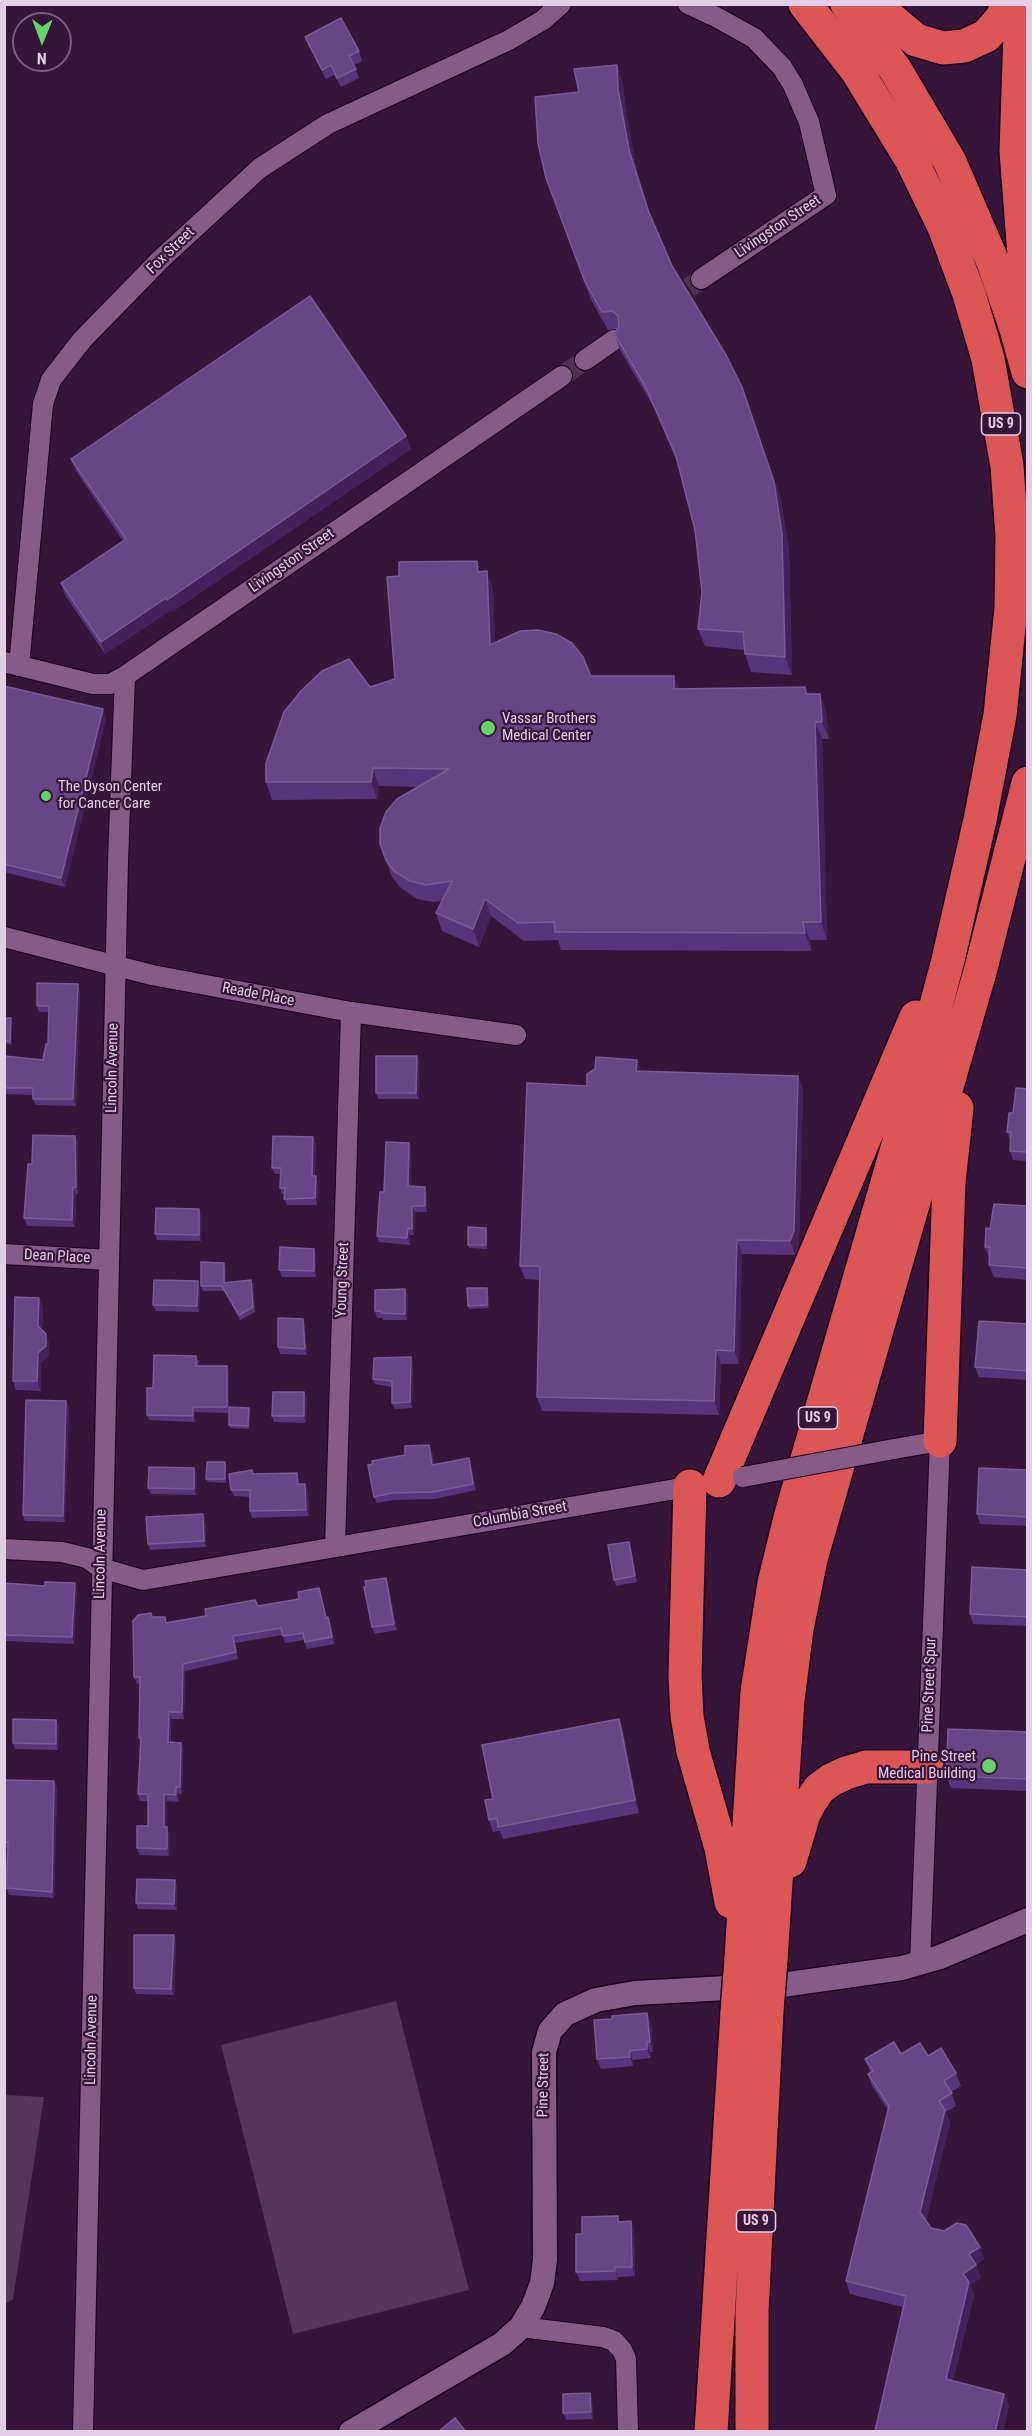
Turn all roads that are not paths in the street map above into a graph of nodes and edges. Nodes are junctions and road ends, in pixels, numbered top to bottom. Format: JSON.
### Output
{"nodes":[{"id":1,"x":561,"y":4,"type":"edge"},
{"id":2,"x":688,"y":4,"type":"edge"},
{"id":3,"x":805,"y":4,"type":"edge"},
{"id":4,"x":847,"y":4,"type":"edge"},
{"id":5,"x":873,"y":4,"type":"edge"},
{"id":6,"x":1007,"y":4,"type":"edge"},
{"id":7,"x":1021,"y":4,"type":"edge"},
{"id":8,"x":701,"y":279,"type":"tunnel mouth"},
{"id":9,"x":1028,"y":307,"type":"edge"},
{"id":10,"x":614,"y":340,"type":"edge"},
{"id":11,"x":585,"y":360,"type":"tunnel mouth"},
{"id":12,"x":1028,"y":372,"type":"edge"},
{"id":13,"x":562,"y":376,"type":"tunnel mouth"},
{"id":14,"x":12,"y":664,"type":"edge"},
{"id":15,"x":125,"y":676,"type":"junction"},
{"id":16,"x":1028,"y":783,"type":"edge"},
{"id":17,"x":964,"y":889,"type":"junction"},
{"id":18,"x":4,"y":937,"type":"edge"},
{"id":19,"x":116,"y":965,"type":"junction"},
{"id":20,"x":980,"y":972,"type":"junction"},
{"id":21,"x":351,"y":1012,"type":"junction"},
{"id":22,"x":516,"y":1035,"type":"dead end"},
{"id":23,"x":4,"y":1254,"type":"edge"},
{"id":24,"x":109,"y":1260,"type":"junction"},
{"id":25,"x":940,"y":1441,"type":"junction"},
{"id":26,"x":717,"y":1481,"type":"junction"},
{"id":27,"x":335,"y":1547,"type":"junction"},
{"id":28,"x":4,"y":1548,"type":"edge"},
{"id":29,"x":101,"y":1568,"type":"junction"},
{"id":30,"x":927,"y":1767,"type":"junction"},
{"id":31,"x":1028,"y":1920,"type":"edge"},
{"id":32,"x":761,"y":1952,"type":"junction"},
{"id":33,"x":920,"y":1964,"type":"junction"},
{"id":34,"x":752,"y":2011,"type":"junction"},
{"id":35,"x":521,"y":2327,"type":"junction"},
{"id":36,"x":83,"y":2432,"type":"edge"},
{"id":37,"x":351,"y":2432,"type":"edge"},
{"id":38,"x":628,"y":2432,"type":"edge"},
{"id":39,"x":711,"y":2432,"type":"edge"},
{"id":40,"x":752,"y":2432,"type":"edge"}],
"edges":[{"from":1,"to":14,"type":"street","name":"Fox Street"},
{"from":2,"to":8,"type":"street","name":"Livingston Street"},
{"from":3,"to":17,"type":"highway","number":"US 9"},
{"from":4,"to":12,"type":"highway"},
{"from":5,"to":6,"type":"highway"},
{"from":7,"to":9,"type":"highway"},
{"from":10,"to":11,"type":"street"},
{"from":13,"to":15,"type":"street","name":"Livingston Street"},
{"from":14,"to":15,"type":"street","name":"Livingston Street"},
{"from":15,"to":19,"type":"street","name":"Lincoln Avenue"},
{"from":16,"to":20,"type":"highway","number":"US 9"},
{"from":17,"to":26,"type":"highway"},
{"from":17,"to":32,"type":"highway","number":"US 9"},
{"from":18,"to":19,"type":"street","name":"Reade Place"},
{"from":19,"to":21,"type":"street","name":"Reade Place"},
{"from":19,"to":24,"type":"street","name":"Lincoln Avenue"},
{"from":20,"to":25,"type":"highway"},
{"from":20,"to":32,"type":"highway","number":"US 9"},
{"from":21,"to":22,"type":"street","name":"Reade Place"},
{"from":21,"to":27,"type":"street","name":"Young Street"},
{"from":23,"to":24,"type":"street","name":"Dean Place"},
{"from":24,"to":29,"type":"street","name":"Lincoln Avenue"},
{"from":25,"to":26,"type":"street","name":"Columbia Street","bridge":true},
{"from":25,"to":30,"type":"street","name":"Pine Street Spur"},
{"from":26,"to":27,"type":"street","name":"Columbia Street"},
{"from":26,"to":32,"type":"highway"},
{"from":27,"to":29,"type":"street","name":"Columbia Street"},
{"from":28,"to":29,"type":"street","name":"Columbia Street"},
{"from":29,"to":36,"type":"street","name":"Lincoln Avenue"},
{"from":30,"to":32,"type":"highway"},
{"from":30,"to":33,"type":"street","name":"Pine Street Spur"},
{"from":31,"to":33,"type":"street","name":"Pine Street"},
{"from":32,"to":34,"type":"highway","number":"US 9","bridge":true},
{"from":33,"to":35,"type":"street","name":"Pine Street"},
{"from":34,"to":39,"type":"highway","number":"US 9"},
{"from":34,"to":40,"type":"highway","number":"US 9"},
{"from":35,"to":37,"type":"street","name":"Pine Street"},
{"from":35,"to":38,"type":"street"}]}
